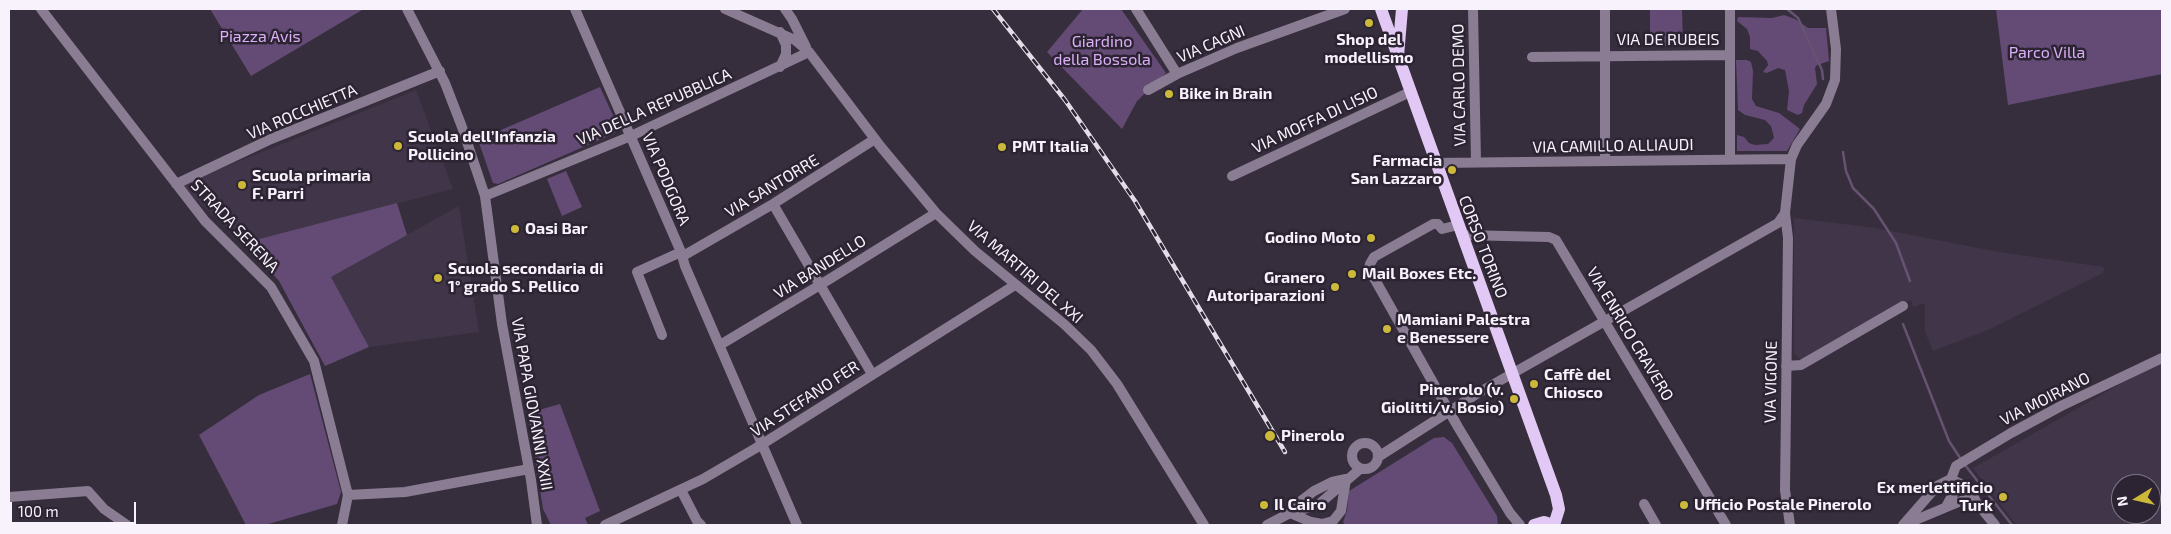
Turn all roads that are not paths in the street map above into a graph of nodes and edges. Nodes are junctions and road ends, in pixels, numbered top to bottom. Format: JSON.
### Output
{"nodes":[{"id":1,"x":40,"y":9,"type":"edge"},
{"id":2,"x":407,"y":9,"type":"edge"},
{"id":3,"x":575,"y":9,"type":"edge"},
{"id":4,"x":725,"y":9,"type":"edge"},
{"id":5,"x":785,"y":9,"type":"edge"},
{"id":6,"x":1136,"y":9,"type":"edge"},
{"id":7,"x":1345,"y":9,"type":"edge"},
{"id":8,"x":1381,"y":9,"type":"edge"},
{"id":9,"x":1473,"y":9,"type":"edge"},
{"id":10,"x":1605,"y":9,"type":"edge"},
{"id":11,"x":1730,"y":9,"type":"edge"},
{"id":12,"x":1831,"y":9,"type":"edge"},
{"id":13,"x":1402,"y":10,"type":"edge"},
{"id":14,"x":780,"y":32,"type":"junction"},
{"id":15,"x":809,"y":52,"type":"junction"},
{"id":16,"x":1605,"y":55,"type":"junction"},
{"id":17,"x":1730,"y":55,"type":"junction"},
{"id":18,"x":1398,"y":57,"type":"junction"},
{"id":19,"x":1532,"y":57,"type":"dead end"},
{"id":20,"x":780,"y":67,"type":"junction"},
{"id":21,"x":440,"y":71,"type":"junction"},
{"id":22,"x":1177,"y":74,"type":"junction"},
{"id":23,"x":1148,"y":90,"type":"dead end"},
{"id":24,"x":1410,"y":92,"type":"junction"},
{"id":25,"x":631,"y":136,"type":"junction"},
{"id":26,"x":875,"y":139,"type":"junction"},
{"id":27,"x":1791,"y":159,"type":"junction"},
{"id":28,"x":1730,"y":160,"type":"junction"},
{"id":29,"x":1605,"y":161,"type":"junction"},
{"id":30,"x":1476,"y":162,"type":"junction"},
{"id":31,"x":1435,"y":163,"type":"junction"},
{"id":32,"x":1232,"y":176,"type":"dead end"},
{"id":33,"x":176,"y":184,"type":"junction"},
{"id":34,"x":485,"y":196,"type":"junction"},
{"id":35,"x":773,"y":204,"type":"junction"},
{"id":36,"x":936,"y":212,"type":"junction"},
{"id":37,"x":1785,"y":213,"type":"junction"},
{"id":38,"x":1778,"y":223,"type":"junction"},
{"id":39,"x":1460,"y":230,"type":"junction"},
{"id":40,"x":1788,"y":238,"type":"junction"},
{"id":41,"x":682,"y":254,"type":"junction"},
{"id":42,"x":820,"y":285,"type":"junction"},
{"id":43,"x":1015,"y":285,"type":"junction"},
{"id":44,"x":1903,"y":306,"type":"dead end"},
{"id":45,"x":1606,"y":322,"type":"junction"},
{"id":46,"x":662,"y":335,"type":"dead end"},
{"id":47,"x":720,"y":345,"type":"junction"},
{"id":48,"x":2162,"y":358,"type":"edge"},
{"id":49,"x":1786,"y":366,"type":"junction"},
{"id":50,"x":872,"y":374,"type":"junction"},
{"id":51,"x":1513,"y":374,"type":"junction"},
{"id":52,"x":1450,"y":411,"type":"junction"},
{"id":53,"x":762,"y":444,"type":"junction"},
{"id":54,"x":1378,"y":457,"type":"junction"},
{"id":55,"x":529,"y":469,"type":"junction"},
{"id":56,"x":1360,"y":469,"type":"junction"},
{"id":57,"x":1346,"y":479,"type":"junction"},
{"id":58,"x":1955,"y":481,"type":"junction"},
{"id":59,"x":680,"y":490,"type":"junction"},
{"id":60,"x":348,"y":495,"type":"junction"},
{"id":61,"x":9,"y":497,"type":"edge"},
{"id":62,"x":1975,"y":499,"type":"junction"},
{"id":63,"x":1644,"y":504,"type":"dead end"},
{"id":64,"x":1946,"y":506,"type":"junction"},
{"id":65,"x":1290,"y":513,"type":"junction"},
{"id":66,"x":699,"y":523,"type":"edge"},
{"id":67,"x":1335,"y":523,"type":"edge"},
{"id":68,"x":537,"y":524,"type":"edge"},
{"id":69,"x":127,"y":525,"type":"edge"},
{"id":70,"x":342,"y":525,"type":"edge"},
{"id":71,"x":605,"y":525,"type":"edge"},
{"id":72,"x":797,"y":525,"type":"edge"},
{"id":73,"x":1204,"y":525,"type":"edge"},
{"id":74,"x":1267,"y":525,"type":"edge"},
{"id":75,"x":1520,"y":525,"type":"edge"},
{"id":76,"x":1534,"y":525,"type":"edge"},
{"id":77,"x":1553,"y":525,"type":"edge"},
{"id":78,"x":1656,"y":525,"type":"edge"},
{"id":79,"x":1726,"y":525,"type":"edge"},
{"id":80,"x":1790,"y":525,"type":"edge"},
{"id":81,"x":1903,"y":525,"type":"edge"},
{"id":82,"x":1995,"y":525,"type":"edge"}],
"edges":[{"from":1,"to":33,"type":"street","name":"STRADA SERENA"},
{"from":2,"to":21,"type":"street","name":"VIA PAPA GIOVANNI XXIII"},
{"from":3,"to":25,"type":"street","name":"VIA PODGORA"},
{"from":4,"to":14,"type":"street","name":"VIA MARTIRI DEL XXI"},
{"from":5,"to":15,"type":"street","name":"VIA MARTIRI DEL XXI"},
{"from":6,"to":22,"type":"street"},
{"from":7,"to":22,"type":"street","name":"VIA CAGNI"},
{"from":8,"to":18,"type":"main road","name":"CORSO TORINO"},
{"from":9,"to":30,"type":"street","name":"VIA CARLO DEMO"},
{"from":10,"to":16,"type":"street"},
{"from":11,"to":17,"type":"street"},
{"from":12,"to":27,"type":"street","name":"VIA VIGONE"},
{"from":13,"to":18,"type":"main road"},
{"from":14,"to":15,"type":"street","name":"VIA MARTIRI DEL XXI"},
{"from":14,"to":20,"type":"street"},
{"from":15,"to":20,"type":"street","name":"VIA DELLA REPUBBLICA"},
{"from":15,"to":26,"type":"street","name":"VIA MARTIRI DEL XXI"},
{"from":16,"to":17,"type":"street","name":"VIA DE RUBEIS"},
{"from":16,"to":19,"type":"street","name":"VIA DE RUBEIS"},
{"from":16,"to":29,"type":"street"},
{"from":17,"to":28,"type":"street","name":"VIA DE RUBEIS"},
{"from":18,"to":24,"type":"main road","name":"CORSO TORINO"},
{"from":20,"to":25,"type":"street","name":"VIA DELLA REPUBBLICA"},
{"from":21,"to":33,"type":"street","name":"VIA ROCCHIETTA"},
{"from":21,"to":34,"type":"street","name":"VIA PAPA GIOVANNI XXIII"},
{"from":22,"to":23,"type":"street","name":"VIA CAGNI"},
{"from":24,"to":31,"type":"main road","name":"CORSO TORINO"},
{"from":24,"to":32,"type":"street","name":"VIA MOFFA DI LISIO"},
{"from":25,"to":34,"type":"street","name":"VIA DELLA REPUBBLICA"},
{"from":25,"to":41,"type":"street","name":"VIA PODGORA"},
{"from":26,"to":35,"type":"street","name":"VIA SANTORRE"},
{"from":26,"to":36,"type":"street","name":"VIA MARTIRI DEL XXI"},
{"from":27,"to":28,"type":"street","name":"VIA CAMILLO ALLIAUDI"},
{"from":27,"to":37,"type":"street","name":"VIA VIGONE"},
{"from":28,"to":29,"type":"street","name":"VIA CAMILLO ALLIAUDI"},
{"from":29,"to":30,"type":"street","name":"VIA CAMILLO ALLIAUDI"},
{"from":30,"to":31,"type":"street","name":"VIA CAMILLO ALLIAUDI"},
{"from":31,"to":39,"type":"main road","name":"CORSO TORINO"},
{"from":33,"to":60,"type":"street","name":"STRADA SERENA"},
{"from":34,"to":55,"type":"street","name":"VIA PAPA GIOVANNI XXIII"},
{"from":35,"to":41,"type":"street","name":"VIA SANTORRE"},
{"from":35,"to":42,"type":"street"},
{"from":36,"to":42,"type":"street","name":"VIA BANDELLO"},
{"from":36,"to":43,"type":"street","name":"VIA MARTIRI DEL XXI"},
{"from":37,"to":38,"type":"street"},
{"from":37,"to":40,"type":"street","name":"VIA VIGONE"},
{"from":38,"to":40,"type":"street"},
{"from":38,"to":45,"type":"street"},
{"from":39,"to":45,"type":"street","name":"VIA ENRICO CRAVERO"},
{"from":39,"to":51,"type":"main road","name":"CORSO TORINO"},
{"from":39,"to":52,"type":"street"},
{"from":40,"to":49,"type":"street","name":"VIA VIGONE"},
{"from":41,"to":46,"type":"street","name":"VIA PODGORA"},
{"from":41,"to":47,"type":"street","name":"VIA PODGORA"},
{"from":42,"to":47,"type":"street","name":"VIA BANDELLO"},
{"from":42,"to":50,"type":"street"},
{"from":43,"to":50,"type":"street","name":"VIA STEFANO FER"},
{"from":43,"to":73,"type":"street","name":"VIA MARTIRI DEL XXI"},
{"from":44,"to":49,"type":"street"},
{"from":45,"to":51,"type":"street"},
{"from":45,"to":79,"type":"street","name":"VIA ENRICO CRAVERO"},
{"from":47,"to":53,"type":"street","name":"VIA PODGORA"},
{"from":48,"to":58,"type":"street","name":"VIA MOIRANO"},
{"from":49,"to":80,"type":"street","name":"VIA VIGONE"},
{"from":50,"to":53,"type":"street","name":"VIA STEFANO FER"},
{"from":51,"to":52,"type":"street"},
{"from":51,"to":77,"type":"main road","name":"CORSO TORINO"},
{"from":52,"to":54,"type":"street"},
{"from":52,"to":75,"type":"street"},
{"from":53,"to":59,"type":"street","name":"VIA STEFANO FER"},
{"from":53,"to":72,"type":"street","name":"VIA PODGORA"},
{"from":54,"to":56,"type":"street"},
{"from":54,"to":56,"type":"street"},
{"from":55,"to":60,"type":"street"},
{"from":55,"to":68,"type":"street","name":"VIA PAPA GIOVANNI XXIII"},
{"from":56,"to":57,"type":"street"},
{"from":57,"to":65,"type":"street"},
{"from":57,"to":67,"type":"street"},
{"from":58,"to":62,"type":"street"},
{"from":58,"to":64,"type":"street","name":"VIA MOIRANO"},
{"from":58,"to":81,"type":"street"},
{"from":59,"to":66,"type":"street"},
{"from":59,"to":71,"type":"street","name":"VIA STEFANO FER"},
{"from":60,"to":70,"type":"street"},
{"from":61,"to":69,"type":"street"},
{"from":62,"to":64,"type":"street"},
{"from":62,"to":82,"type":"street"},
{"from":63,"to":78,"type":"street"},
{"from":64,"to":81,"type":"street"},
{"from":65,"to":67,"type":"street"},
{"from":65,"to":74,"type":"street"},
{"from":76,"to":77,"type":"main road"}]}
